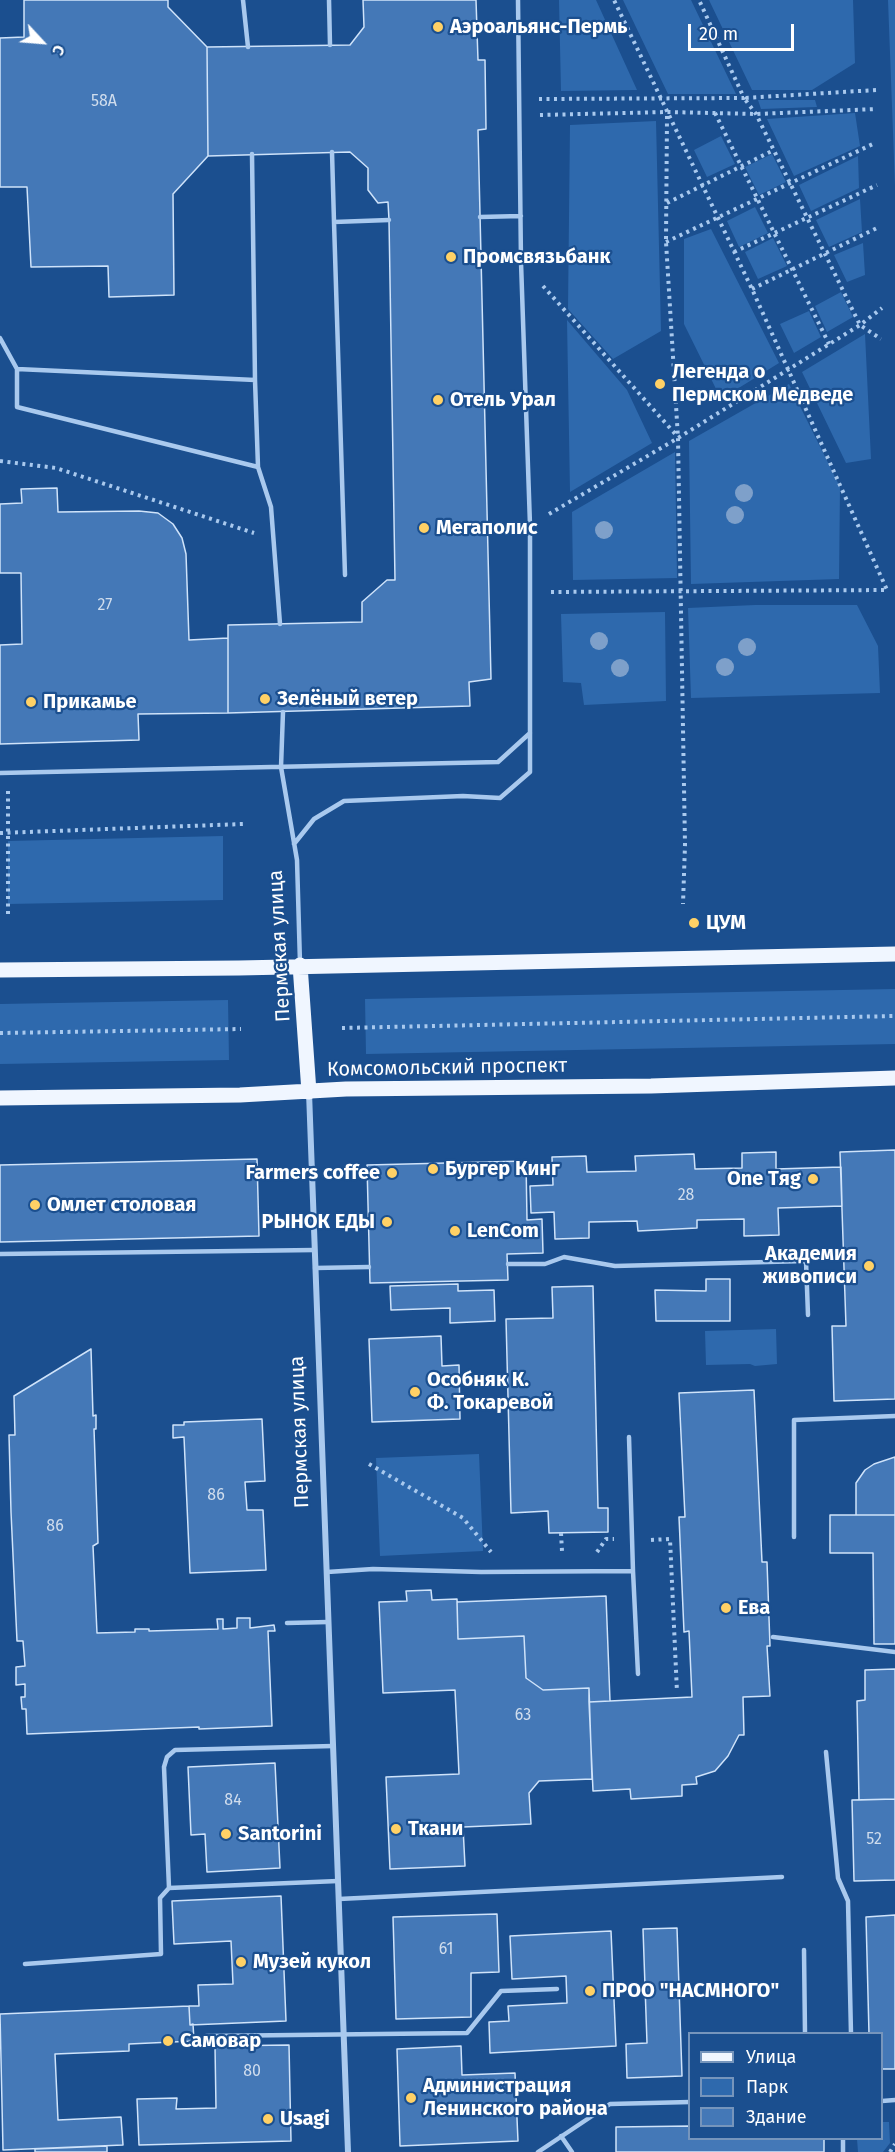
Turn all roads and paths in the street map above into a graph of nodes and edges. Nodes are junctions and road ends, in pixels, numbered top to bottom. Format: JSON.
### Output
{"nodes":[{"id":1,"x":243,"y":0,"type":"edge"},
{"id":2,"x":329,"y":0,"type":"edge"},
{"id":3,"x":518,"y":0,"type":"edge"},
{"id":4,"x":614,"y":0,"type":"edge"},
{"id":5,"x":699,"y":0,"type":"edge"},
{"id":6,"x":330,"y":45,"type":"dead end"},
{"id":7,"x":248,"y":47,"type":"dead end"},
{"id":8,"x":876,"y":90,"type":"dead end"},
{"id":9,"x":744,"y":98,"type":"junction"},
{"id":10,"x":521,"y":99,"type":"junction"},
{"id":11,"x":661,"y":99,"type":"junction"},
{"id":12,"x":876,"y":109,"type":"dead end"},
{"id":13,"x":667,"y":112,"type":"junction"},
{"id":14,"x":715,"y":113,"type":"junction"},
{"id":15,"x":756,"y":114,"type":"junction"},
{"id":16,"x":521,"y":116,"type":"junction"},
{"id":17,"x":875,"y":143,"type":"dead end"},
{"id":18,"x":774,"y":150,"type":"junction"},
{"id":19,"x":332,"y":152,"type":"dead end"},
{"id":20,"x":252,"y":154,"type":"dead end"},
{"id":21,"x":741,"y":166,"type":"junction"},
{"id":22,"x":791,"y":183,"type":"junction"},
{"id":23,"x":702,"y":185,"type":"junction"},
{"id":24,"x":877,"y":185,"type":"dead end"},
{"id":25,"x":757,"y":199,"type":"junction"},
{"id":26,"x":667,"y":203,"type":"junction"},
{"id":27,"x":521,"y":216,"type":"junction"},
{"id":28,"x":480,"y":217,"type":"dead end"},
{"id":29,"x":718,"y":218,"type":"junction"},
{"id":30,"x":807,"y":218,"type":"junction"},
{"id":31,"x":389,"y":220,"type":"dead end"},
{"id":32,"x":334,"y":222,"type":"junction"},
{"id":33,"x":879,"y":227,"type":"dead end"},
{"id":34,"x":774,"y":233,"type":"junction"},
{"id":35,"x":666,"y":242,"type":"junction"},
{"id":36,"x":734,"y":252,"type":"junction"},
{"id":37,"x":826,"y":254,"type":"junction"},
{"id":38,"x":521,"y":262,"type":"junction"},
{"id":39,"x":792,"y":270,"type":"junction"},
{"id":40,"x":752,"y":289,"type":"junction"},
{"id":41,"x":882,"y":308,"type":"dead end"},
{"id":42,"x":860,"y":325,"type":"junction"},
{"id":43,"x":0,"y":338,"type":"edge"},
{"id":44,"x":881,"y":339,"type":"dead end"},
{"id":45,"x":829,"y":344,"type":"junction"},
{"id":46,"x":17,"y":369,"type":"junction"},
{"id":47,"x":787,"y":369,"type":"junction"},
{"id":48,"x":255,"y":380,"type":"junction"},
{"id":49,"x":678,"y":438,"type":"junction"},
{"id":50,"x":0,"y":461,"type":"edge"},
{"id":51,"x":258,"y":467,"type":"junction"},
{"id":52,"x":530,"y":525,"type":"junction"},
{"id":53,"x":274,"y":540,"type":"junction"},
{"id":54,"x":345,"y":574,"type":"dead end"},
{"id":55,"x":529,"y":592,"type":"junction"},
{"id":56,"x":681,"y":592,"type":"junction"},
{"id":57,"x":280,"y":624,"type":"dead end"},
{"id":58,"x":283,"y":712,"type":"dead end"},
{"id":59,"x":530,"y":733,"type":"junction"},
{"id":60,"x":281,"y":767,"type":"junction"},
{"id":61,"x":8,"y":772,"type":"junction"},
{"id":62,"x":0,"y":773,"type":"edge"},
{"id":63,"x":243,"y":824,"type":"dead end"},
{"id":64,"x":8,"y":832,"type":"junction"},
{"id":65,"x":0,"y":833,"type":"edge"},
{"id":66,"x":294,"y":844,"type":"junction"},
{"id":67,"x":683,"y":904,"type":"dead end"},
{"id":68,"x":8,"y":918,"type":"dead end"},
{"id":69,"x":895,"y":954,"type":"edge"},
{"id":70,"x":300,"y":965,"type":"junction"},
{"id":71,"x":0,"y":970,"type":"edge"},
{"id":72,"x":895,"y":1016,"type":"edge"},
{"id":73,"x":342,"y":1028,"type":"dead end"},
{"id":74,"x":241,"y":1029,"type":"dead end"},
{"id":75,"x":0,"y":1033,"type":"edge"},
{"id":76,"x":895,"y":1078,"type":"edge"},
{"id":77,"x":309,"y":1092,"type":"junction"},
{"id":78,"x":0,"y":1098,"type":"edge"},
{"id":79,"x":315,"y":1250,"type":"junction"},
{"id":80,"x":0,"y":1254,"type":"edge"},
{"id":81,"x":508,"y":1264,"type":"dead end"},
{"id":82,"x":369,"y":1267,"type":"dead end"},
{"id":83,"x":315,"y":1268,"type":"junction"},
{"id":84,"x":808,"y":1315,"type":"dead end"},
{"id":85,"x":895,"y":1416,"type":"edge"},
{"id":86,"x":629,"y":1437,"type":"dead end"},
{"id":87,"x":369,"y":1464,"type":"dead end"},
{"id":88,"x":561,"y":1533,"type":"dead end"},
{"id":89,"x":794,"y":1537,"type":"dead end"},
{"id":90,"x":494,"y":1556,"type":"dead end"},
{"id":91,"x":562,"y":1556,"type":"dead end"},
{"id":92,"x":633,"y":1571,"type":"junction"},
{"id":93,"x":327,"y":1572,"type":"junction"},
{"id":94,"x":328,"y":1622,"type":"junction"},
{"id":95,"x":287,"y":1623,"type":"dead end"},
{"id":96,"x":773,"y":1637,"type":"dead end"},
{"id":97,"x":895,"y":1652,"type":"edge"},
{"id":98,"x":638,"y":1674,"type":"dead end"},
{"id":99,"x":333,"y":1746,"type":"junction"},
{"id":100,"x":826,"y":1752,"type":"dead end"},
{"id":101,"x":782,"y":1877,"type":"dead end"},
{"id":102,"x":338,"y":1881,"type":"junction"},
{"id":103,"x":169,"y":1888,"type":"junction"},
{"id":104,"x":339,"y":1899,"type":"junction"},
{"id":105,"x":804,"y":1950,"type":"dead end"},
{"id":106,"x":25,"y":1964,"type":"dead end"},
{"id":107,"x":557,"y":1989,"type":"dead end"},
{"id":108,"x":805,"y":2032,"type":"edge"},
{"id":109,"x":851,"y":2032,"type":"edge"},
{"id":110,"x":344,"y":2033,"type":"junction"},
{"id":111,"x":206,"y":2036,"type":"dead end"},
{"id":112,"x":688,"y":2102,"type":"edge"},
{"id":113,"x":561,"y":2136,"type":"junction"},
{"id":114,"x":895,"y":2144,"type":"edge"},
{"id":115,"x":348,"y":2152,"type":"edge"},
{"id":116,"x":538,"y":2152,"type":"edge"},
{"id":117,"x":572,"y":2152,"type":"edge"},
{"id":118,"x":890,"y":2152,"type":"edge"}],
"edges":[{"from":1,"to":7,"type":"lane"},
{"from":2,"to":6,"type":"lane"},
{"from":3,"to":10,"type":"lane"},
{"from":4,"to":11,"type":"path"},
{"from":5,"to":9,"type":"path"},
{"from":8,"to":9,"type":"path"},
{"from":9,"to":11,"type":"path"},
{"from":9,"to":15,"type":"path"},
{"from":10,"to":11,"type":"path"},
{"from":10,"to":16,"type":"lane"},
{"from":11,"to":13,"type":"path"},
{"from":12,"to":15,"type":"path"},
{"from":13,"to":14,"type":"path"},
{"from":13,"to":16,"type":"path"},
{"from":13,"to":23,"type":"path"},
{"from":13,"to":26,"type":"path"},
{"from":14,"to":15,"type":"path"},
{"from":14,"to":21,"type":"path"},
{"from":15,"to":18,"type":"path"},
{"from":16,"to":27,"type":"lane"},
{"from":17,"to":22,"type":"path"},
{"from":18,"to":21,"type":"path"},
{"from":18,"to":22,"type":"path"},
{"from":19,"to":32,"type":"lane"},
{"from":20,"to":48,"type":"lane"},
{"from":21,"to":23,"type":"path"},
{"from":21,"to":25,"type":"path"},
{"from":22,"to":25,"type":"path"},
{"from":22,"to":30,"type":"path"},
{"from":23,"to":26,"type":"path"},
{"from":23,"to":29,"type":"path"},
{"from":24,"to":30,"type":"path"},
{"from":25,"to":29,"type":"path"},
{"from":25,"to":34,"type":"path"},
{"from":26,"to":35,"type":"path"},
{"from":27,"to":28,"type":"lane"},
{"from":27,"to":38,"type":"lane"},
{"from":29,"to":35,"type":"path"},
{"from":29,"to":36,"type":"path"},
{"from":30,"to":34,"type":"path"},
{"from":30,"to":37,"type":"path"},
{"from":31,"to":32,"type":"lane"},
{"from":32,"to":54,"type":"lane"},
{"from":33,"to":37,"type":"path"},
{"from":34,"to":36,"type":"path"},
{"from":34,"to":39,"type":"path"},
{"from":35,"to":49,"type":"path"},
{"from":36,"to":40,"type":"path"},
{"from":37,"to":39,"type":"path"},
{"from":37,"to":42,"type":"path"},
{"from":38,"to":49,"type":"path"},
{"from":38,"to":52,"type":"lane"},
{"from":39,"to":40,"type":"path"},
{"from":39,"to":45,"type":"path"},
{"from":40,"to":47,"type":"path"},
{"from":41,"to":42,"type":"path"},
{"from":42,"to":44,"type":"path"},
{"from":42,"to":45,"type":"path"},
{"from":43,"to":46,"type":"lane"},
{"from":45,"to":47,"type":"path"},
{"from":46,"to":48,"type":"lane"},
{"from":46,"to":51,"type":"lane"},
{"from":47,"to":49,"type":"path"},
{"from":47,"to":56,"type":"path"},
{"from":48,"to":51,"type":"lane"},
{"from":49,"to":52,"type":"path"},
{"from":49,"to":56,"type":"path"},
{"from":50,"to":53,"type":"path"},
{"from":51,"to":53,"type":"lane"},
{"from":52,"to":55,"type":"lane"},
{"from":53,"to":57,"type":"lane"},
{"from":55,"to":56,"type":"path"},
{"from":55,"to":59,"type":"lane"},
{"from":56,"to":67,"type":"path"},
{"from":58,"to":60,"type":"lane","name":"Пермская улица"},
{"from":59,"to":60,"type":"lane"},
{"from":59,"to":66,"type":"lane"},
{"from":60,"to":61,"type":"lane"},
{"from":60,"to":66,"type":"lane","name":"Пермская улица"},
{"from":61,"to":62,"type":"lane"},
{"from":61,"to":64,"type":"path"},
{"from":63,"to":64,"type":"path"},
{"from":64,"to":65,"type":"path"},
{"from":64,"to":68,"type":"path"},
{"from":66,"to":70,"type":"lane","name":"Пермская улица"},
{"from":69,"to":70,"type":"main road"},
{"from":70,"to":71,"type":"main road"},
{"from":70,"to":77,"type":"main road","name":"Пермская улица"},
{"from":72,"to":73,"type":"path"},
{"from":74,"to":75,"type":"path"},
{"from":76,"to":77,"type":"main road","name":"Комсомольский проспект"},
{"from":77,"to":78,"type":"main road","name":"Комсомольский проспект"},
{"from":77,"to":79,"type":"street","name":"Пермская улица"},
{"from":79,"to":80,"type":"lane"},
{"from":79,"to":83,"type":"street","name":"Пермская улица"},
{"from":81,"to":84,"type":"lane"},
{"from":82,"to":83,"type":"lane"},
{"from":83,"to":93,"type":"street","name":"Пермская улица"},
{"from":85,"to":89,"type":"lane"},
{"from":86,"to":92,"type":"lane"},
{"from":87,"to":90,"type":"path"},
{"from":88,"to":91,"type":"path"},
{"from":92,"to":93,"type":"lane"},
{"from":92,"to":98,"type":"lane"},
{"from":93,"to":94,"type":"street","name":"Пермская улица"},
{"from":94,"to":95,"type":"lane"},
{"from":94,"to":99,"type":"street","name":"Пермская улица"},
{"from":96,"to":97,"type":"lane"},
{"from":99,"to":102,"type":"street","name":"Пермская улица"},
{"from":99,"to":103,"type":"lane"},
{"from":100,"to":109,"type":"lane"},
{"from":101,"to":104,"type":"lane"},
{"from":102,"to":103,"type":"lane"},
{"from":102,"to":104,"type":"street","name":"Пермская улица"},
{"from":103,"to":106,"type":"lane"},
{"from":104,"to":110,"type":"street","name":"Пермская улица"},
{"from":105,"to":108,"type":"lane"},
{"from":107,"to":110,"type":"lane"},
{"from":110,"to":111,"type":"lane"},
{"from":110,"to":115,"type":"street","name":"Пермская улица"},
{"from":112,"to":113,"type":"lane"},
{"from":113,"to":116,"type":"lane"},
{"from":113,"to":117,"type":"lane"},
{"from":114,"to":118,"type":"path"}]}
